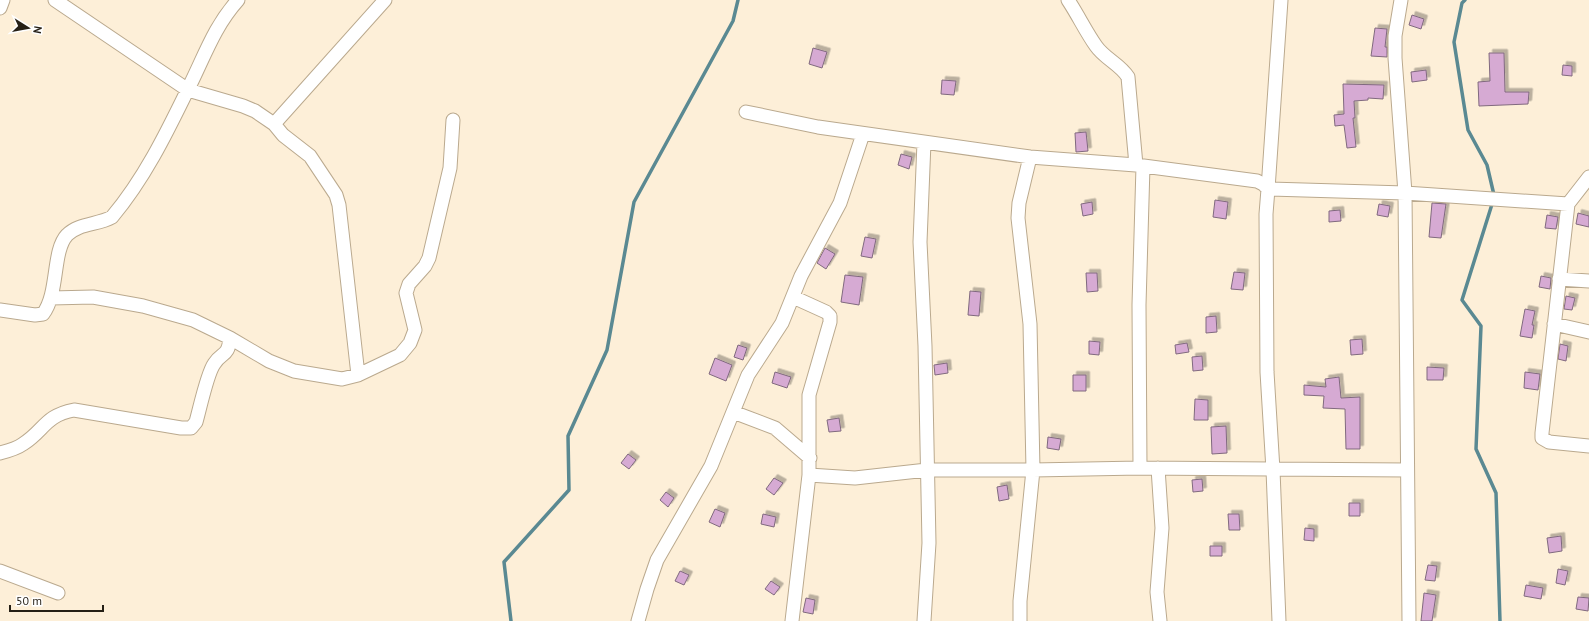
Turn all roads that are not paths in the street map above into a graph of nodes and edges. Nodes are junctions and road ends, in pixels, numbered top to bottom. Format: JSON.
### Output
{"nodes":[{"id":1,"x":3,"y":0,"type":"edge"},
{"id":2,"x":238,"y":0,"type":"edge"},
{"id":3,"x":385,"y":0,"type":"edge"},
{"id":4,"x":1068,"y":0,"type":"edge"},
{"id":5,"x":1280,"y":0,"type":"edge"},
{"id":6,"x":1401,"y":0,"type":"edge"},
{"id":7,"x":62,"y":2,"type":"edge"},
{"id":8,"x":0,"y":8,"type":"edge"},
{"id":9,"x":188,"y":90,"type":"junction"},
{"id":10,"x":746,"y":112,"type":"dead end"},
{"id":11,"x":452,"y":120,"type":"dead end"},
{"id":12,"x":274,"y":124,"type":"junction"},
{"id":13,"x":863,"y":134,"type":"junction"},
{"id":14,"x":924,"y":142,"type":"junction"},
{"id":15,"x":1030,"y":157,"type":"junction"},
{"id":16,"x":1139,"y":165,"type":"junction"},
{"id":17,"x":1589,"y":176,"type":"edge"},
{"id":18,"x":1268,"y":189,"type":"junction"},
{"id":19,"x":1405,"y":193,"type":"junction"},
{"id":20,"x":1568,"y":204,"type":"junction"},
{"id":21,"x":1559,"y":280,"type":"junction"},
{"id":22,"x":1589,"y":281,"type":"edge"},
{"id":23,"x":793,"y":297,"type":"junction"},
{"id":24,"x":51,"y":298,"type":"junction"},
{"id":25,"x":0,"y":310,"type":"edge"},
{"id":26,"x":1554,"y":324,"type":"junction"},
{"id":27,"x":1589,"y":332,"type":"edge"},
{"id":28,"x":230,"y":338,"type":"junction"},
{"id":29,"x":358,"y":375,"type":"junction"},
{"id":30,"x":732,"y":412,"type":"junction"},
{"id":31,"x":1589,"y":446,"type":"edge"},
{"id":32,"x":0,"y":453,"type":"edge"},
{"id":33,"x":810,"y":458,"type":"junction"},
{"id":34,"x":1140,"y":468,"type":"junction"},
{"id":35,"x":1158,"y":468,"type":"junction"},
{"id":36,"x":927,"y":470,"type":"junction"},
{"id":37,"x":1033,"y":470,"type":"junction"},
{"id":38,"x":1273,"y":470,"type":"junction"},
{"id":39,"x":1407,"y":470,"type":"junction"},
{"id":40,"x":809,"y":475,"type":"junction"},
{"id":41,"x":0,"y":571,"type":"edge"},
{"id":42,"x":58,"y":594,"type":"dead end"},
{"id":43,"x":638,"y":621,"type":"edge"},
{"id":44,"x":792,"y":621,"type":"edge"},
{"id":45,"x":924,"y":621,"type":"edge"},
{"id":46,"x":1020,"y":621,"type":"edge"},
{"id":47,"x":1160,"y":621,"type":"edge"},
{"id":48,"x":1279,"y":621,"type":"edge"},
{"id":49,"x":1409,"y":621,"type":"edge"}],
"edges":[{"from":1,"to":8,"type":"street"},
{"from":2,"to":9,"type":"street"},
{"from":3,"to":12,"type":"street"},
{"from":4,"to":16,"type":"street"},
{"from":5,"to":18,"type":"street"},
{"from":6,"to":19,"type":"street"},
{"from":7,"to":9,"type":"street"},
{"from":9,"to":12,"type":"street"},
{"from":9,"to":24,"type":"street"},
{"from":10,"to":13,"type":"street"},
{"from":11,"to":29,"type":"street"},
{"from":12,"to":29,"type":"street"},
{"from":13,"to":14,"type":"street"},
{"from":13,"to":23,"type":"street"},
{"from":14,"to":15,"type":"street"},
{"from":14,"to":36,"type":"street"},
{"from":15,"to":16,"type":"street"},
{"from":15,"to":37,"type":"street"},
{"from":16,"to":18,"type":"street"},
{"from":16,"to":34,"type":"street"},
{"from":17,"to":20,"type":"street"},
{"from":18,"to":19,"type":"street"},
{"from":18,"to":38,"type":"street"},
{"from":19,"to":20,"type":"street"},
{"from":19,"to":39,"type":"street"},
{"from":20,"to":21,"type":"street"},
{"from":21,"to":22,"type":"street"},
{"from":21,"to":26,"type":"street"},
{"from":23,"to":30,"type":"street"},
{"from":23,"to":33,"type":"street"},
{"from":24,"to":25,"type":"street"},
{"from":24,"to":28,"type":"street"},
{"from":26,"to":27,"type":"street"},
{"from":26,"to":31,"type":"street"},
{"from":28,"to":29,"type":"street"},
{"from":28,"to":32,"type":"street"},
{"from":30,"to":33,"type":"street"},
{"from":30,"to":43,"type":"street"},
{"from":33,"to":40,"type":"street"},
{"from":34,"to":35,"type":"street"},
{"from":34,"to":37,"type":"street"},
{"from":35,"to":38,"type":"street"},
{"from":35,"to":47,"type":"street"},
{"from":36,"to":37,"type":"street"},
{"from":36,"to":40,"type":"street"},
{"from":36,"to":45,"type":"street"},
{"from":37,"to":46,"type":"street"},
{"from":38,"to":39,"type":"street"},
{"from":38,"to":48,"type":"street"},
{"from":39,"to":49,"type":"street"},
{"from":40,"to":44,"type":"street"},
{"from":41,"to":42,"type":"street"}]}
